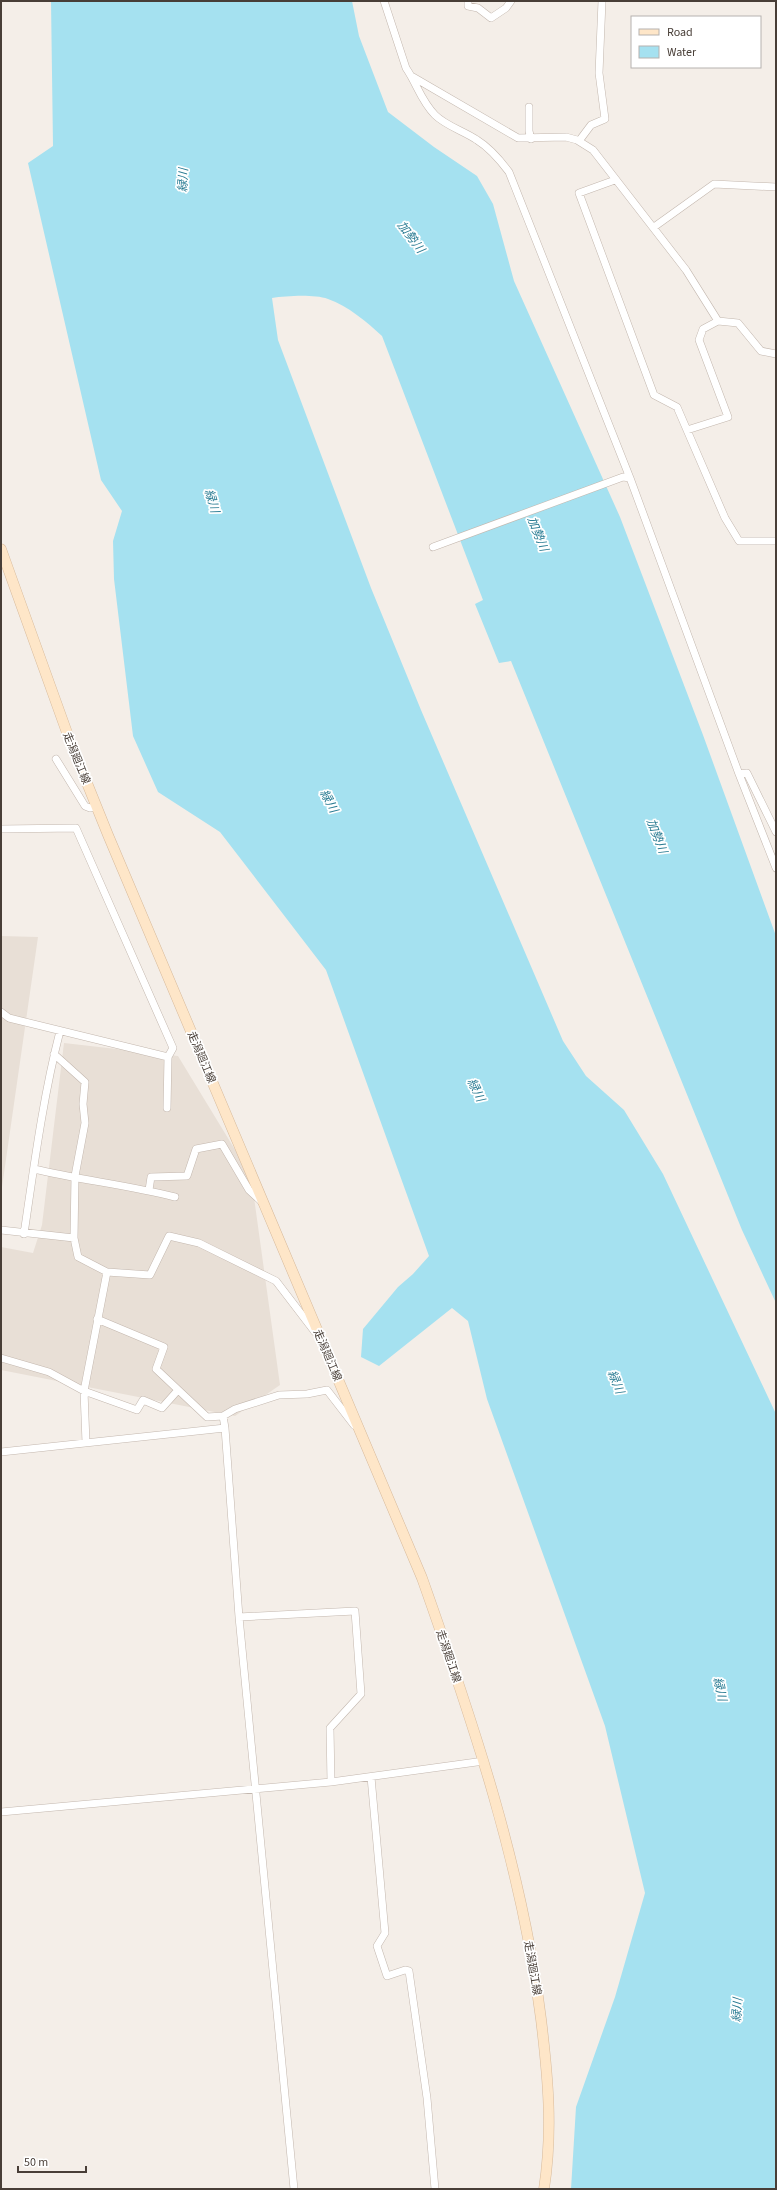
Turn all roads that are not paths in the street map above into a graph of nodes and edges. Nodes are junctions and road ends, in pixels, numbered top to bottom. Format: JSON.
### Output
{"nodes":[{"id":1,"x":384,"y":1,"type":"edge"},
{"id":2,"x":468,"y":1,"type":"edge"},
{"id":3,"x":511,"y":1,"type":"edge"},
{"id":4,"x":602,"y":1,"type":"edge"},
{"id":5,"x":412,"y":77,"type":"junction"},
{"id":6,"x":529,"y":107,"type":"dead end"},
{"id":7,"x":531,"y":139,"type":"junction"},
{"id":8,"x":579,"y":141,"type":"junction"},
{"id":9,"x":615,"y":180,"type":"junction"},
{"id":10,"x":776,"y":187,"type":"edge"},
{"id":11,"x":654,"y":228,"type":"junction"},
{"id":12,"x":718,"y":321,"type":"junction"},
{"id":13,"x":776,"y":354,"type":"edge"},
{"id":14,"x":687,"y":430,"type":"junction"},
{"id":15,"x":626,"y":477,"type":"junction"},
{"id":16,"x":776,"y":541,"type":"edge"},
{"id":17,"x":433,"y":547,"type":"dead end"},
{"id":18,"x":1,"y":549,"type":"edge"},
{"id":19,"x":56,"y":759,"type":"dead end"},
{"id":20,"x":739,"y":774,"type":"junction"},
{"id":21,"x":97,"y":807,"type":"junction"},
{"id":22,"x":1,"y":829,"type":"edge"},
{"id":23,"x":776,"y":832,"type":"edge"},
{"id":24,"x":776,"y":868,"type":"edge"},
{"id":25,"x":1,"y":1012,"type":"edge"},
{"id":26,"x":60,"y":1031,"type":"junction"},
{"id":27,"x":54,"y":1054,"type":"junction"},
{"id":28,"x":168,"y":1057,"type":"junction"},
{"id":29,"x":167,"y":1108,"type":"dead end"},
{"id":30,"x":34,"y":1169,"type":"junction"},
{"id":31,"x":75,"y":1179,"type":"junction"},
{"id":32,"x":150,"y":1190,"type":"junction"},
{"id":33,"x":175,"y":1196,"type":"dead end"},
{"id":34,"x":263,"y":1203,"type":"junction"},
{"id":35,"x":1,"y":1230,"type":"edge"},
{"id":36,"x":24,"y":1234,"type":"junction"},
{"id":37,"x":74,"y":1238,"type":"junction"},
{"id":38,"x":107,"y":1272,"type":"junction"},
{"id":39,"x":97,"y":1319,"type":"junction"},
{"id":40,"x":322,"y":1341,"type":"junction"},
{"id":41,"x":1,"y":1358,"type":"edge"},
{"id":42,"x":178,"y":1390,"type":"junction"},
{"id":43,"x":84,"y":1391,"type":"junction"},
{"id":44,"x":223,"y":1416,"type":"junction"},
{"id":45,"x":225,"y":1428,"type":"junction"},
{"id":46,"x":361,"y":1434,"type":"junction"},
{"id":47,"x":86,"y":1443,"type":"junction"},
{"id":48,"x":1,"y":1452,"type":"edge"},
{"id":49,"x":239,"y":1617,"type":"junction"},
{"id":50,"x":484,"y":1761,"type":"junction"},
{"id":51,"x":371,"y":1777,"type":"junction"},
{"id":52,"x":331,"y":1782,"type":"junction"},
{"id":53,"x":257,"y":1787,"type":"junction"},
{"id":54,"x":1,"y":1812,"type":"edge"},
{"id":55,"x":294,"y":2189,"type":"edge"},
{"id":56,"x":435,"y":2189,"type":"edge"},
{"id":57,"x":544,"y":2189,"type":"edge"}],
"edges":[{"from":1,"to":5,"type":"street"},
{"from":2,"to":3,"type":"street"},
{"from":4,"to":8,"type":"street"},
{"from":5,"to":7,"type":"street"},
{"from":5,"to":15,"type":"street"},
{"from":6,"to":7,"type":"street"},
{"from":7,"to":8,"type":"street"},
{"from":8,"to":9,"type":"street"},
{"from":9,"to":11,"type":"street"},
{"from":9,"to":14,"type":"street"},
{"from":10,"to":11,"type":"street"},
{"from":11,"to":12,"type":"street"},
{"from":12,"to":13,"type":"street"},
{"from":12,"to":14,"type":"street"},
{"from":14,"to":16,"type":"street"},
{"from":15,"to":17,"type":"street"},
{"from":15,"to":20,"type":"street"},
{"from":18,"to":21,"type":"main road","name":"走潟廻江線"},
{"from":19,"to":21,"type":"street"},
{"from":20,"to":23,"type":"street"},
{"from":20,"to":24,"type":"street"},
{"from":21,"to":34,"type":"main road","name":"走潟廻江線"},
{"from":22,"to":28,"type":"street"},
{"from":25,"to":26,"type":"street"},
{"from":26,"to":27,"type":"street"},
{"from":26,"to":28,"type":"street"},
{"from":27,"to":30,"type":"street"},
{"from":27,"to":31,"type":"street"},
{"from":28,"to":29,"type":"street"},
{"from":30,"to":31,"type":"street"},
{"from":30,"to":36,"type":"street"},
{"from":31,"to":32,"type":"street"},
{"from":31,"to":37,"type":"street"},
{"from":32,"to":33,"type":"street"},
{"from":32,"to":34,"type":"street"},
{"from":34,"to":40,"type":"main road","name":"走潟廻江線"},
{"from":35,"to":36,"type":"street"},
{"from":36,"to":37,"type":"street"},
{"from":37,"to":38,"type":"street"},
{"from":38,"to":39,"type":"street"},
{"from":38,"to":40,"type":"street"},
{"from":39,"to":42,"type":"street"},
{"from":39,"to":43,"type":"street"},
{"from":40,"to":46,"type":"main road","name":"走潟廻江線"},
{"from":41,"to":43,"type":"street"},
{"from":42,"to":43,"type":"street"},
{"from":42,"to":44,"type":"street"},
{"from":43,"to":47,"type":"street"},
{"from":44,"to":45,"type":"street"},
{"from":44,"to":46,"type":"street"},
{"from":45,"to":47,"type":"street"},
{"from":45,"to":49,"type":"street"},
{"from":46,"to":50,"type":"main road","name":"走潟廻江線"},
{"from":47,"to":48,"type":"street"},
{"from":49,"to":52,"type":"street"},
{"from":49,"to":53,"type":"street"},
{"from":50,"to":51,"type":"street"},
{"from":50,"to":57,"type":"main road","name":"走潟廻江線"},
{"from":51,"to":52,"type":"street"},
{"from":51,"to":56,"type":"street"},
{"from":52,"to":53,"type":"street"},
{"from":53,"to":54,"type":"street"},
{"from":53,"to":55,"type":"street"}]}
